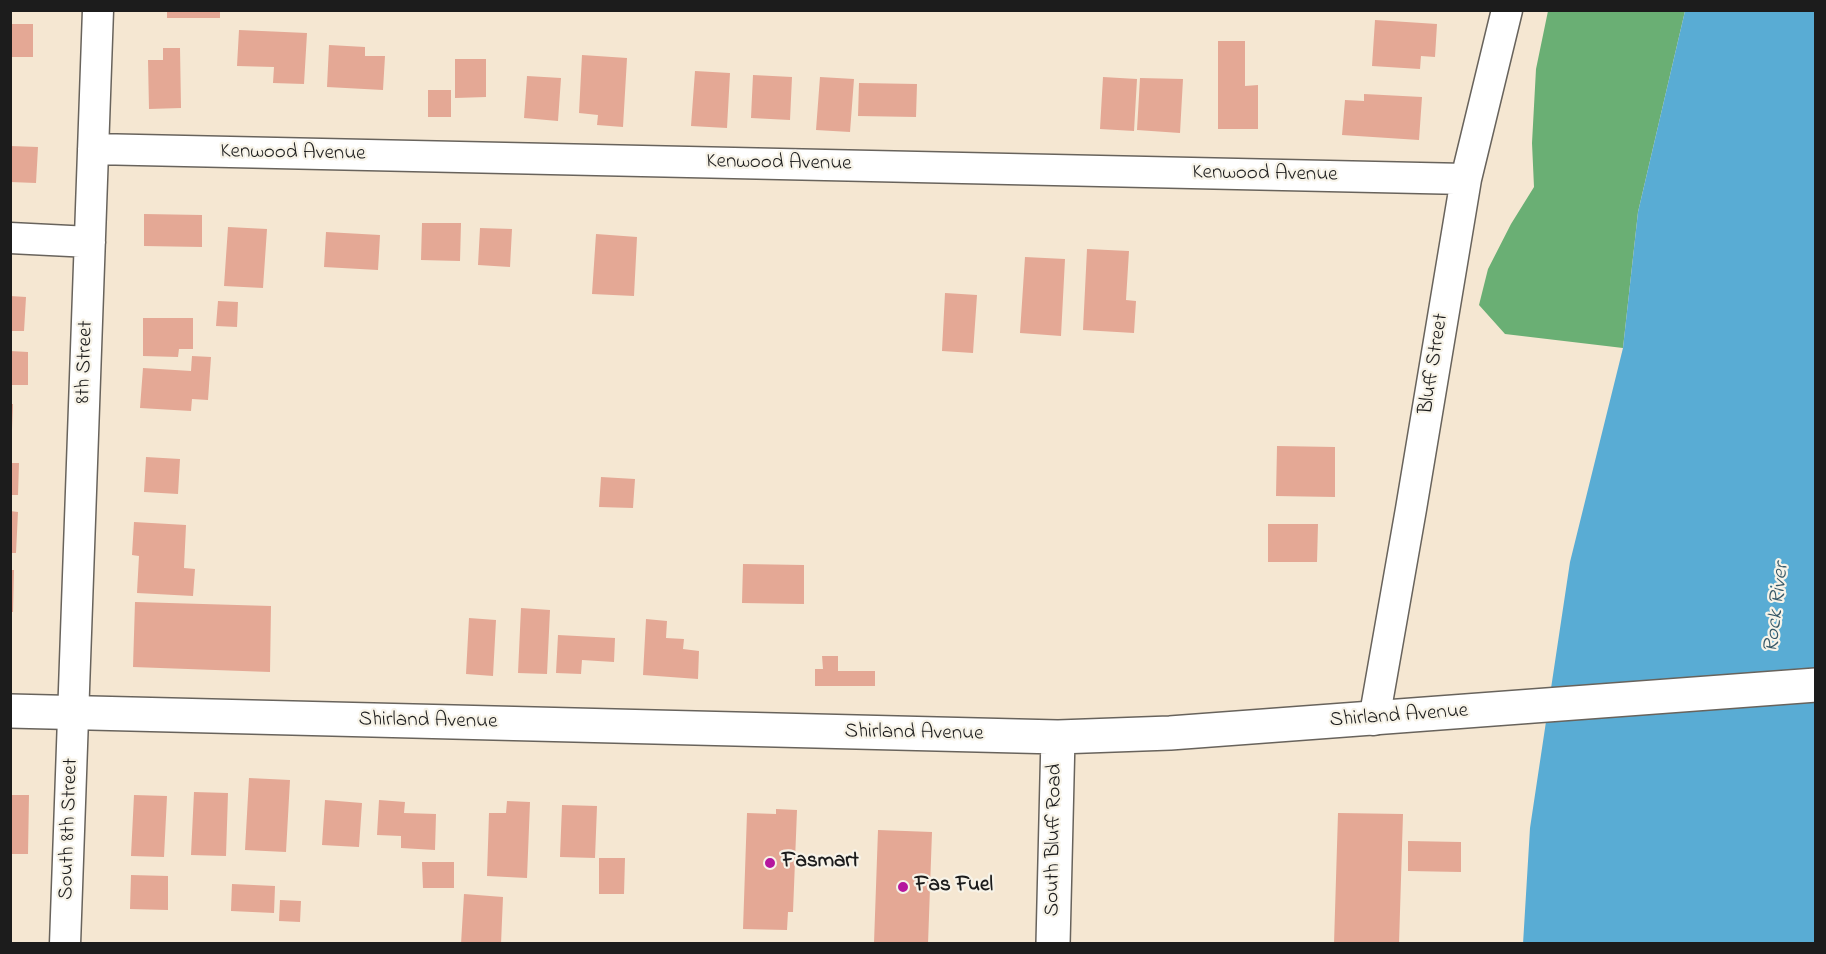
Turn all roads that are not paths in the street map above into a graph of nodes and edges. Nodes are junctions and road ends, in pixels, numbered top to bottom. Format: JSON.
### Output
{"nodes":[{"id":1,"x":98,"y":10,"type":"edge"},
{"id":2,"x":1507,"y":10,"type":"edge"},
{"id":3,"x":93,"y":149,"type":"junction"},
{"id":4,"x":1466,"y":179,"type":"junction"},
{"id":5,"x":10,"y":238,"type":"edge"},
{"id":6,"x":90,"y":242,"type":"junction"},
{"id":7,"x":1815,"y":686,"type":"edge"},
{"id":8,"x":10,"y":711,"type":"edge"},
{"id":9,"x":75,"y":714,"type":"junction"},
{"id":10,"x":1374,"y":720,"type":"junction"},
{"id":11,"x":1058,"y":737,"type":"junction"},
{"id":12,"x":65,"y":944,"type":"edge"},
{"id":13,"x":1053,"y":944,"type":"edge"}],
"edges":[{"from":1,"to":3,"type":"street","name":"8th Street"},
{"from":2,"to":4,"type":"street","name":"Bluff Street"},
{"from":3,"to":4,"type":"street","name":"Kenwood Avenue"},
{"from":3,"to":6,"type":"street","name":"8th Street"},
{"from":4,"to":10,"type":"street","name":"Bluff Street"},
{"from":5,"to":6,"type":"street"},
{"from":6,"to":9,"type":"street","name":"8th Street"},
{"from":7,"to":10,"type":"street","name":"Shirland Avenue"},
{"from":8,"to":9,"type":"street","name":"Shirland Avenue"},
{"from":9,"to":11,"type":"street","name":"Shirland Avenue"},
{"from":9,"to":12,"type":"street","name":"South 8th Street"},
{"from":10,"to":11,"type":"street","name":"Shirland Avenue"},
{"from":11,"to":13,"type":"street","name":"South Bluff Road"}]}
